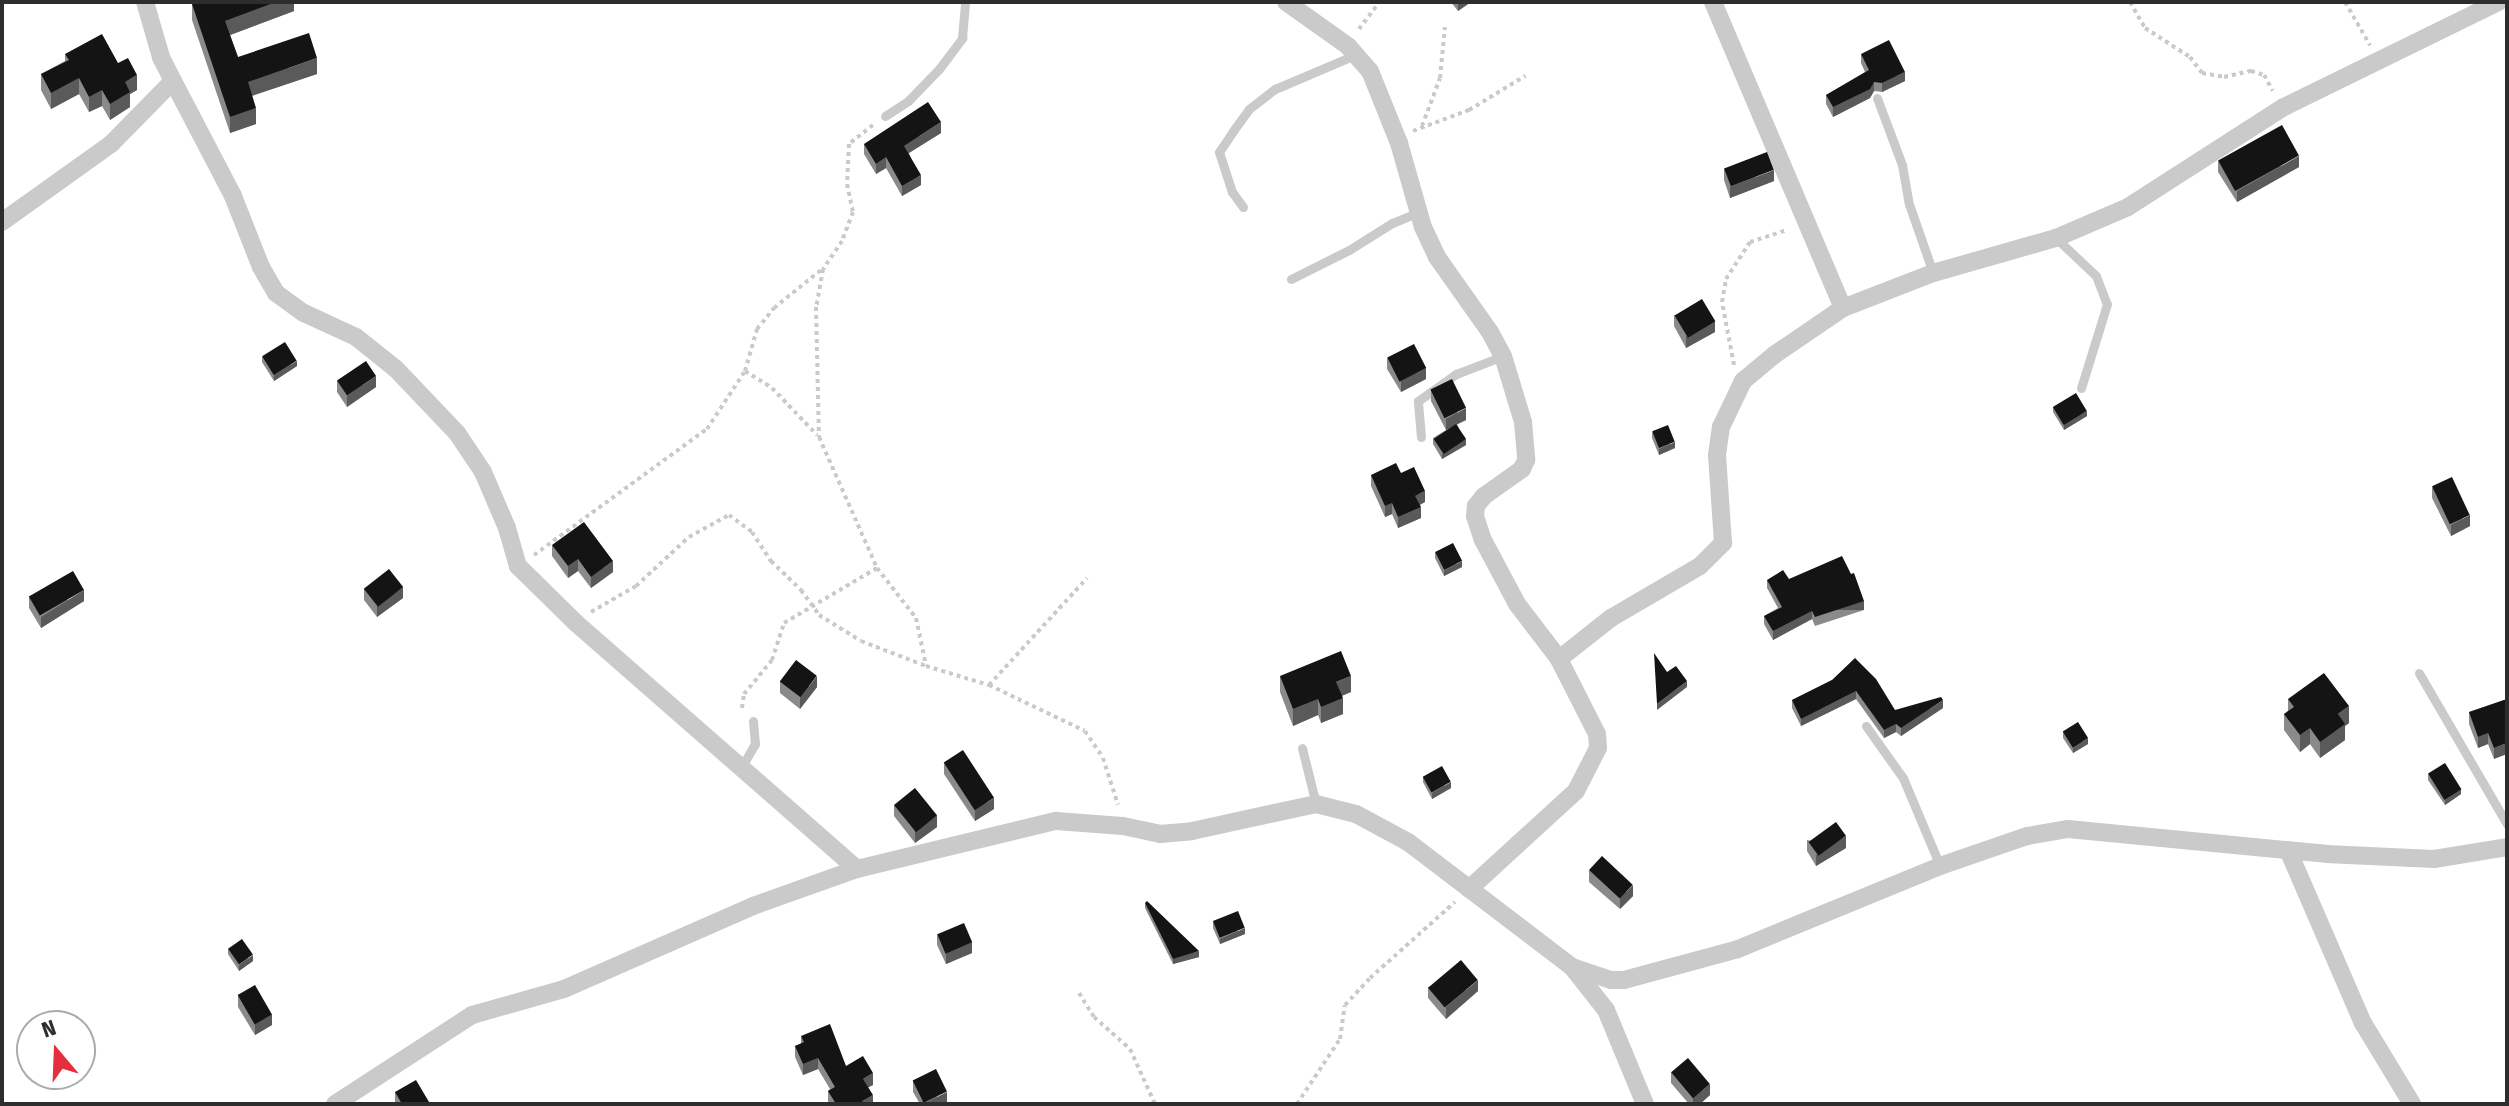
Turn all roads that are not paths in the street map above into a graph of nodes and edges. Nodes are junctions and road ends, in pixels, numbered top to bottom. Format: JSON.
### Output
{"nodes":[{"id":1,"x":145,"y":2,"type":"edge"},
{"id":2,"x":965,"y":2,"type":"edge"},
{"id":3,"x":1286,"y":2,"type":"edge"},
{"id":4,"x":1713,"y":2,"type":"edge"},
{"id":5,"x":2498,"y":2,"type":"edge"},
{"id":6,"x":1353,"y":50,"type":"junction"},
{"id":7,"x":173,"y":81,"type":"junction"},
{"id":8,"x":1877,"y":98,"type":"dead end"},
{"id":9,"x":885,"y":116,"type":"road end"},
{"id":10,"x":1243,"y":207,"type":"dead end"},
{"id":11,"x":1419,"y":212,"type":"junction"},
{"id":12,"x":2,"y":222,"type":"edge"},
{"id":13,"x":2056,"y":238,"type":"junction"},
{"id":14,"x":1933,"y":273,"type":"junction"},
{"id":15,"x":1291,"y":279,"type":"dead end"},
{"id":16,"x":1843,"y":308,"type":"junction"},
{"id":17,"x":1503,"y":356,"type":"junction"},
{"id":18,"x":2081,"y":388,"type":"dead end"},
{"id":19,"x":1421,"y":437,"type":"dead end"},
{"id":20,"x":1559,"y":659,"type":"junction"},
{"id":21,"x":2419,"y":673,"type":"dead end"},
{"id":22,"x":753,"y":721,"type":"road end"},
{"id":23,"x":1866,"y":726,"type":"dead end"},
{"id":24,"x":1302,"y":748,"type":"dead end"},
{"id":25,"x":741,"y":768,"type":"junction"},
{"id":26,"x":1316,"y":804,"type":"junction"},
{"id":27,"x":2507,"y":824,"type":"edge"},
{"id":28,"x":2507,"y":847,"type":"edge"},
{"id":29,"x":2288,"y":850,"type":"junction"},
{"id":30,"x":1940,"y":866,"type":"junction"},
{"id":31,"x":857,"y":869,"type":"junction"},
{"id":32,"x":1469,"y":889,"type":"junction"},
{"id":33,"x":1572,"y":967,"type":"junction"},
{"id":34,"x":337,"y":1104,"type":"edge"},
{"id":35,"x":1645,"y":1104,"type":"edge"},
{"id":36,"x":2412,"y":1104,"type":"edge"}],
"edges":[{"from":1,"to":7,"type":"street"},
{"from":2,"to":9,"type":"lane"},
{"from":3,"to":6,"type":"street"},
{"from":4,"to":16,"type":"street"},
{"from":5,"to":13,"type":"street"},
{"from":6,"to":10,"type":"lane"},
{"from":6,"to":11,"type":"street"},
{"from":7,"to":12,"type":"street"},
{"from":7,"to":25,"type":"street"},
{"from":8,"to":14,"type":"lane"},
{"from":11,"to":15,"type":"lane"},
{"from":11,"to":17,"type":"street"},
{"from":13,"to":14,"type":"street"},
{"from":13,"to":18,"type":"lane"},
{"from":14,"to":16,"type":"street"},
{"from":16,"to":20,"type":"street"},
{"from":17,"to":19,"type":"lane"},
{"from":17,"to":20,"type":"street"},
{"from":20,"to":32,"type":"street"},
{"from":21,"to":27,"type":"lane"},
{"from":22,"to":25,"type":"lane"},
{"from":23,"to":30,"type":"lane"},
{"from":24,"to":26,"type":"lane"},
{"from":25,"to":31,"type":"street"},
{"from":26,"to":31,"type":"street"},
{"from":26,"to":32,"type":"street"},
{"from":28,"to":29,"type":"street"},
{"from":29,"to":30,"type":"street"},
{"from":29,"to":36,"type":"street"},
{"from":30,"to":33,"type":"street"},
{"from":31,"to":34,"type":"street"},
{"from":32,"to":33,"type":"street"},
{"from":33,"to":35,"type":"street"}]}
